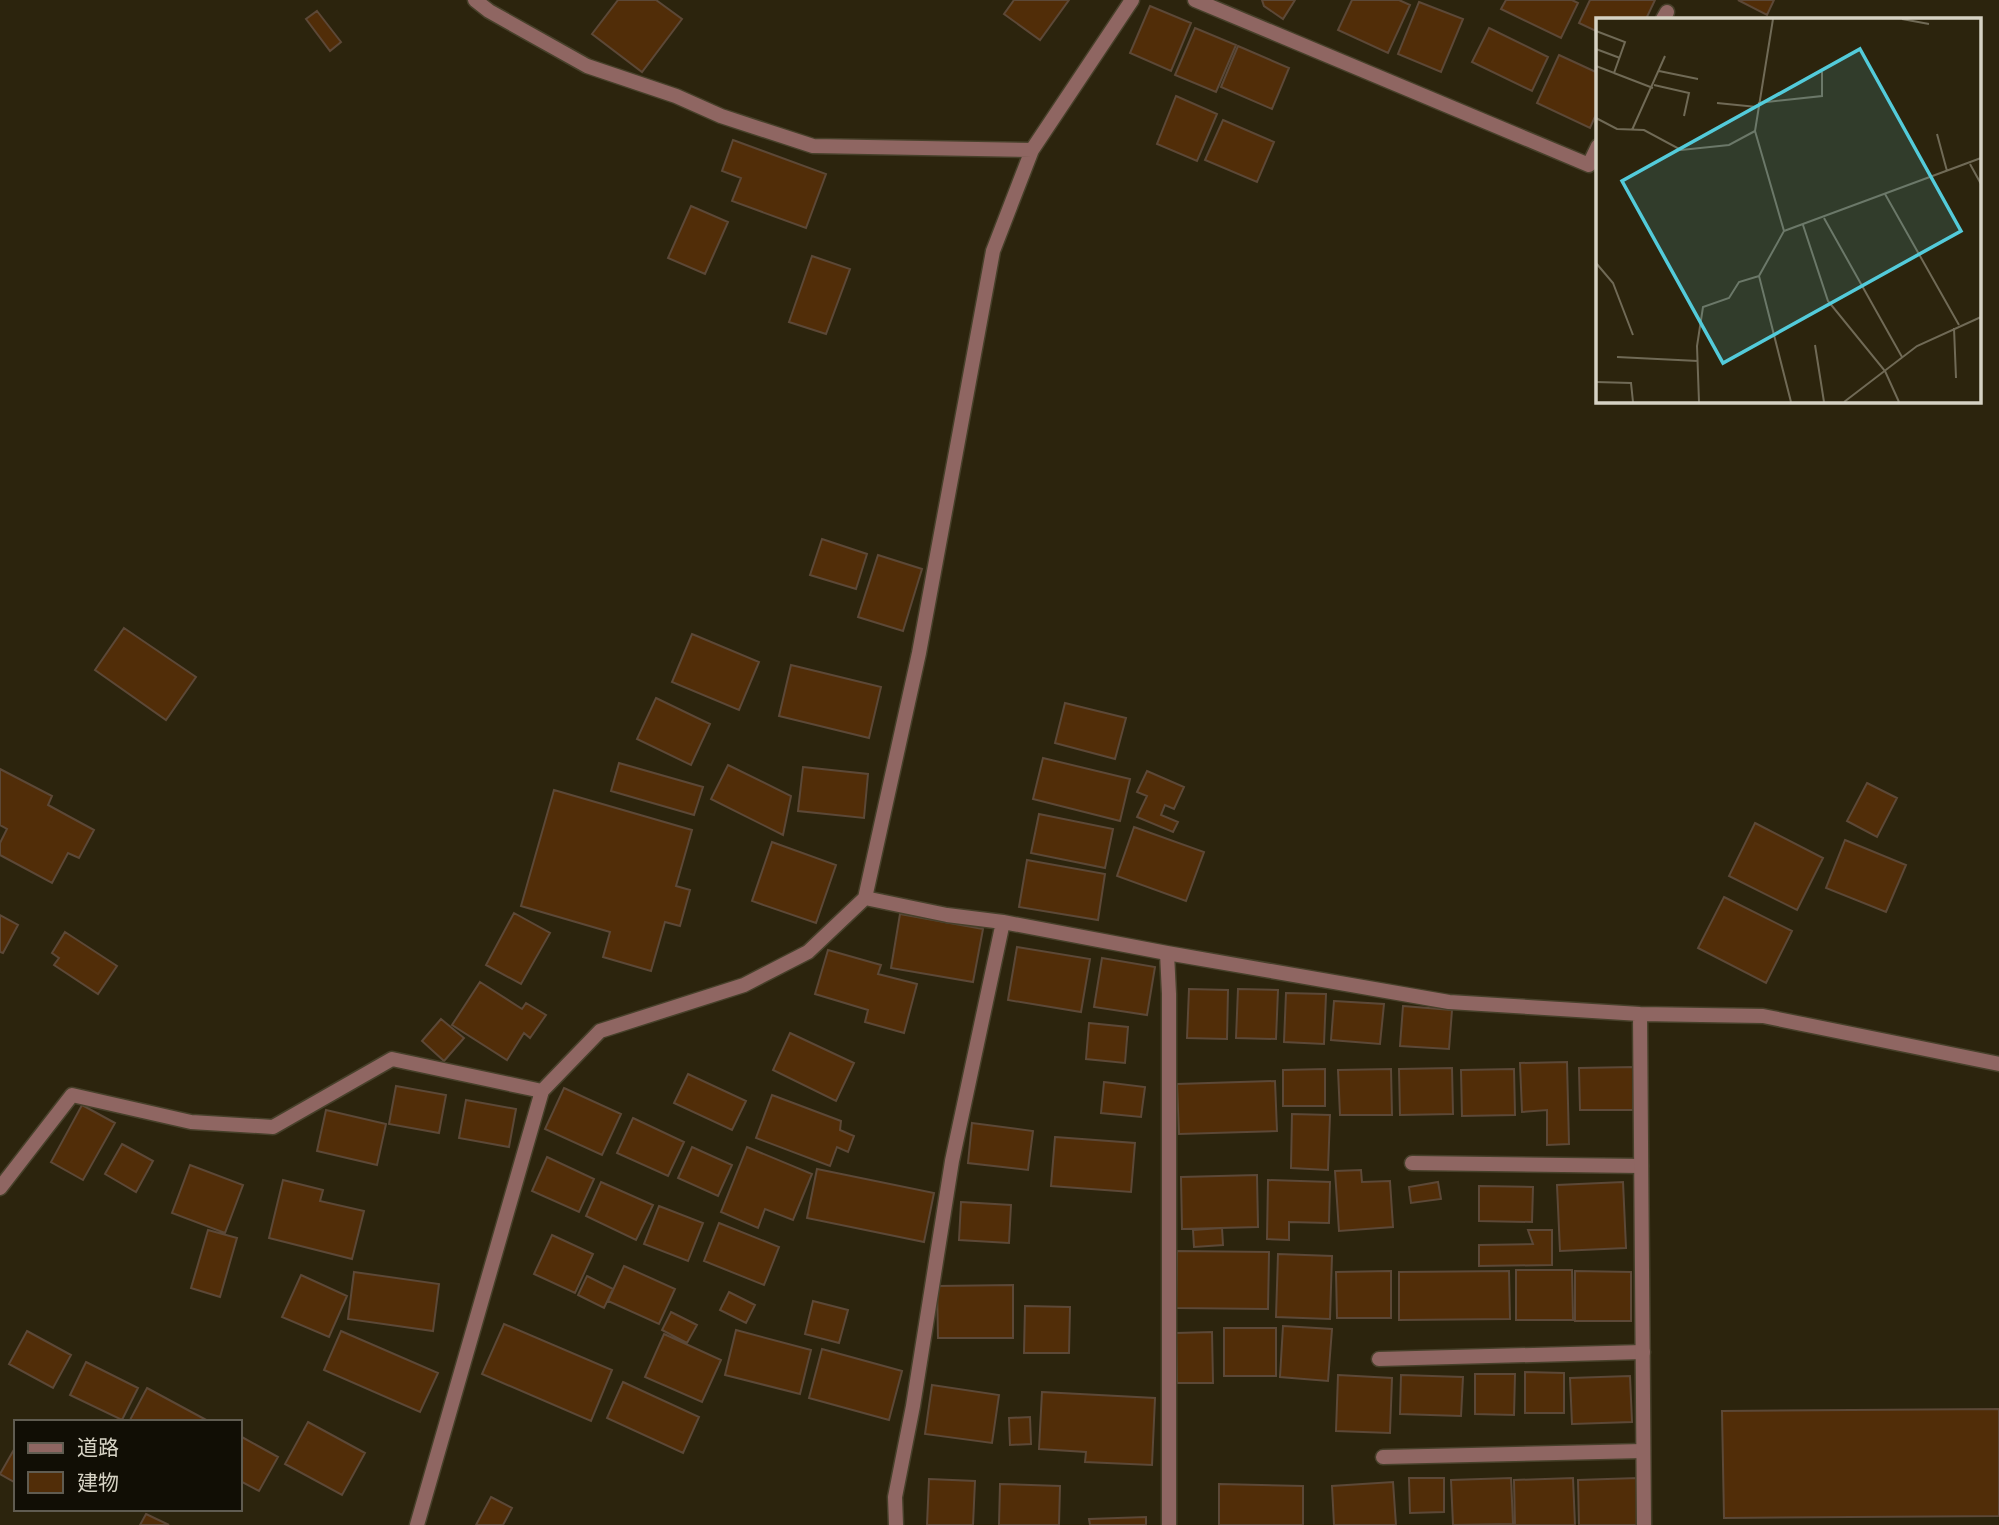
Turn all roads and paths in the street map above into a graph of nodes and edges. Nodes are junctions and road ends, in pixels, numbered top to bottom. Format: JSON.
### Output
{"nodes":[{"id":1,"x":475,"y":0,"type":"edge"},
{"id":2,"x":1195,"y":0,"type":"edge"},
{"id":3,"x":1128,"y":1,"type":"edge"},
{"id":4,"x":1032,"y":150,"type":"junction"},
{"id":5,"x":1596,"y":150,"type":"edge"},
{"id":6,"x":865,"y":898,"type":"junction"},
{"id":7,"x":1003,"y":922,"type":"junction"},
{"id":8,"x":1167,"y":953,"type":"junction"},
{"id":9,"x":1640,"y":1014,"type":"junction"},
{"id":10,"x":1999,"y":1064,"type":"edge"},
{"id":11,"x":542,"y":1091,"type":"junction"},
{"id":12,"x":1412,"y":1163,"type":"dead end"},
{"id":13,"x":1641,"y":1166,"type":"junction"},
{"id":14,"x":0,"y":1188,"type":"edge"},
{"id":15,"x":1643,"y":1352,"type":"junction"},
{"id":16,"x":1379,"y":1359,"type":"dead end"},
{"id":17,"x":1643,"y":1451,"type":"junction"},
{"id":18,"x":1383,"y":1457,"type":"dead end"},
{"id":19,"x":417,"y":1525,"type":"edge"},
{"id":20,"x":896,"y":1525,"type":"edge"},
{"id":21,"x":1169,"y":1525,"type":"edge"},
{"id":22,"x":1644,"y":1525,"type":"edge"}],
"edges":[{"from":1,"to":4,"type":"street"},
{"from":2,"to":5,"type":"street"},
{"from":3,"to":4,"type":"street"},
{"from":4,"to":6,"type":"street"},
{"from":6,"to":7,"type":"street"},
{"from":6,"to":11,"type":"street"},
{"from":7,"to":8,"type":"street"},
{"from":7,"to":20,"type":"street"},
{"from":8,"to":9,"type":"street"},
{"from":8,"to":21,"type":"street"},
{"from":9,"to":10,"type":"street"},
{"from":9,"to":13,"type":"street"},
{"from":11,"to":14,"type":"street"},
{"from":11,"to":19,"type":"street"},
{"from":12,"to":13,"type":"street"},
{"from":13,"to":15,"type":"street"},
{"from":15,"to":16,"type":"street"},
{"from":15,"to":17,"type":"street"},
{"from":17,"to":18,"type":"street"},
{"from":17,"to":22,"type":"street"}]}
